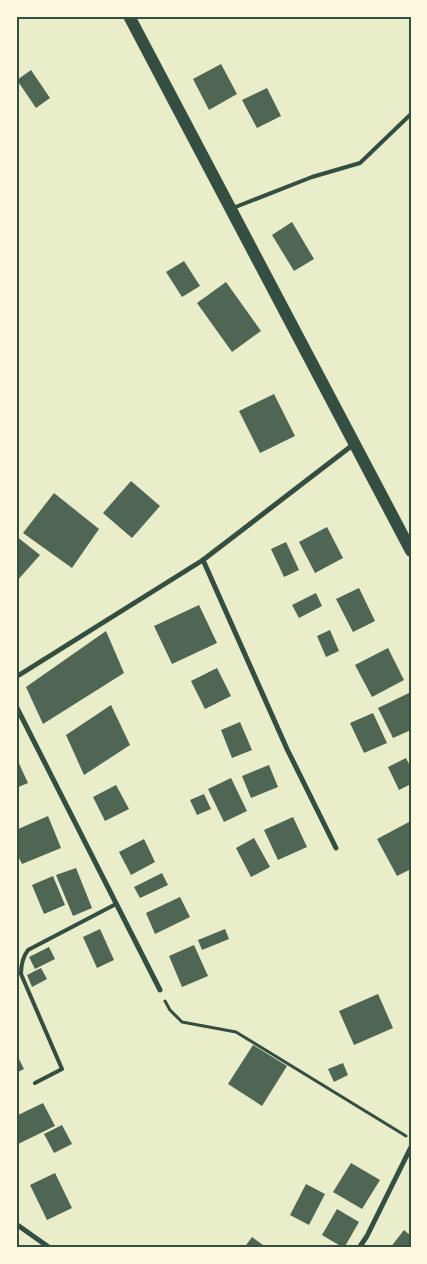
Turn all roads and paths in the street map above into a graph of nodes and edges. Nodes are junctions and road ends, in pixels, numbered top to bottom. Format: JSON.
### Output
{"nodes":[{"id":1,"x":129,"y":16,"type":"edge"},
{"id":2,"x":411,"y":114,"type":"edge"},
{"id":3,"x":231,"y":209,"type":"junction"},
{"id":4,"x":355,"y":444,"type":"junction"},
{"id":5,"x":411,"y":551,"type":"edge"},
{"id":6,"x":203,"y":560,"type":"junction"},
{"id":7,"x":16,"y":677,"type":"edge"},
{"id":8,"x":16,"y":706,"type":"edge"},
{"id":9,"x":336,"y":848,"type":"dead end"},
{"id":10,"x":116,"y":904,"type":"junction"},
{"id":11,"x":160,"y":990,"type":"joint"},
{"id":12,"x":35,"y":1083,"type":"dead end"},
{"id":13,"x":411,"y":1139,"type":"edge"},
{"id":14,"x":411,"y":1147,"type":"edge"},
{"id":15,"x":16,"y":1224,"type":"edge"},
{"id":16,"x":50,"y":1248,"type":"edge"},
{"id":17,"x":359,"y":1248,"type":"edge"}],
"edges":[{"from":1,"to":3,"type":"main road"},
{"from":2,"to":3,"type":"lane"},
{"from":3,"to":4,"type":"main road"},
{"from":4,"to":5,"type":"main road"},
{"from":4,"to":6,"type":"street"},
{"from":6,"to":7,"type":"street"},
{"from":6,"to":9,"type":"street"},
{"from":8,"to":10,"type":"street"},
{"from":10,"to":11,"type":"street"},
{"from":10,"to":12,"type":"lane"},
{"from":11,"to":13,"type":"path"},
{"from":14,"to":17,"type":"street"},
{"from":15,"to":16,"type":"street"}]}
